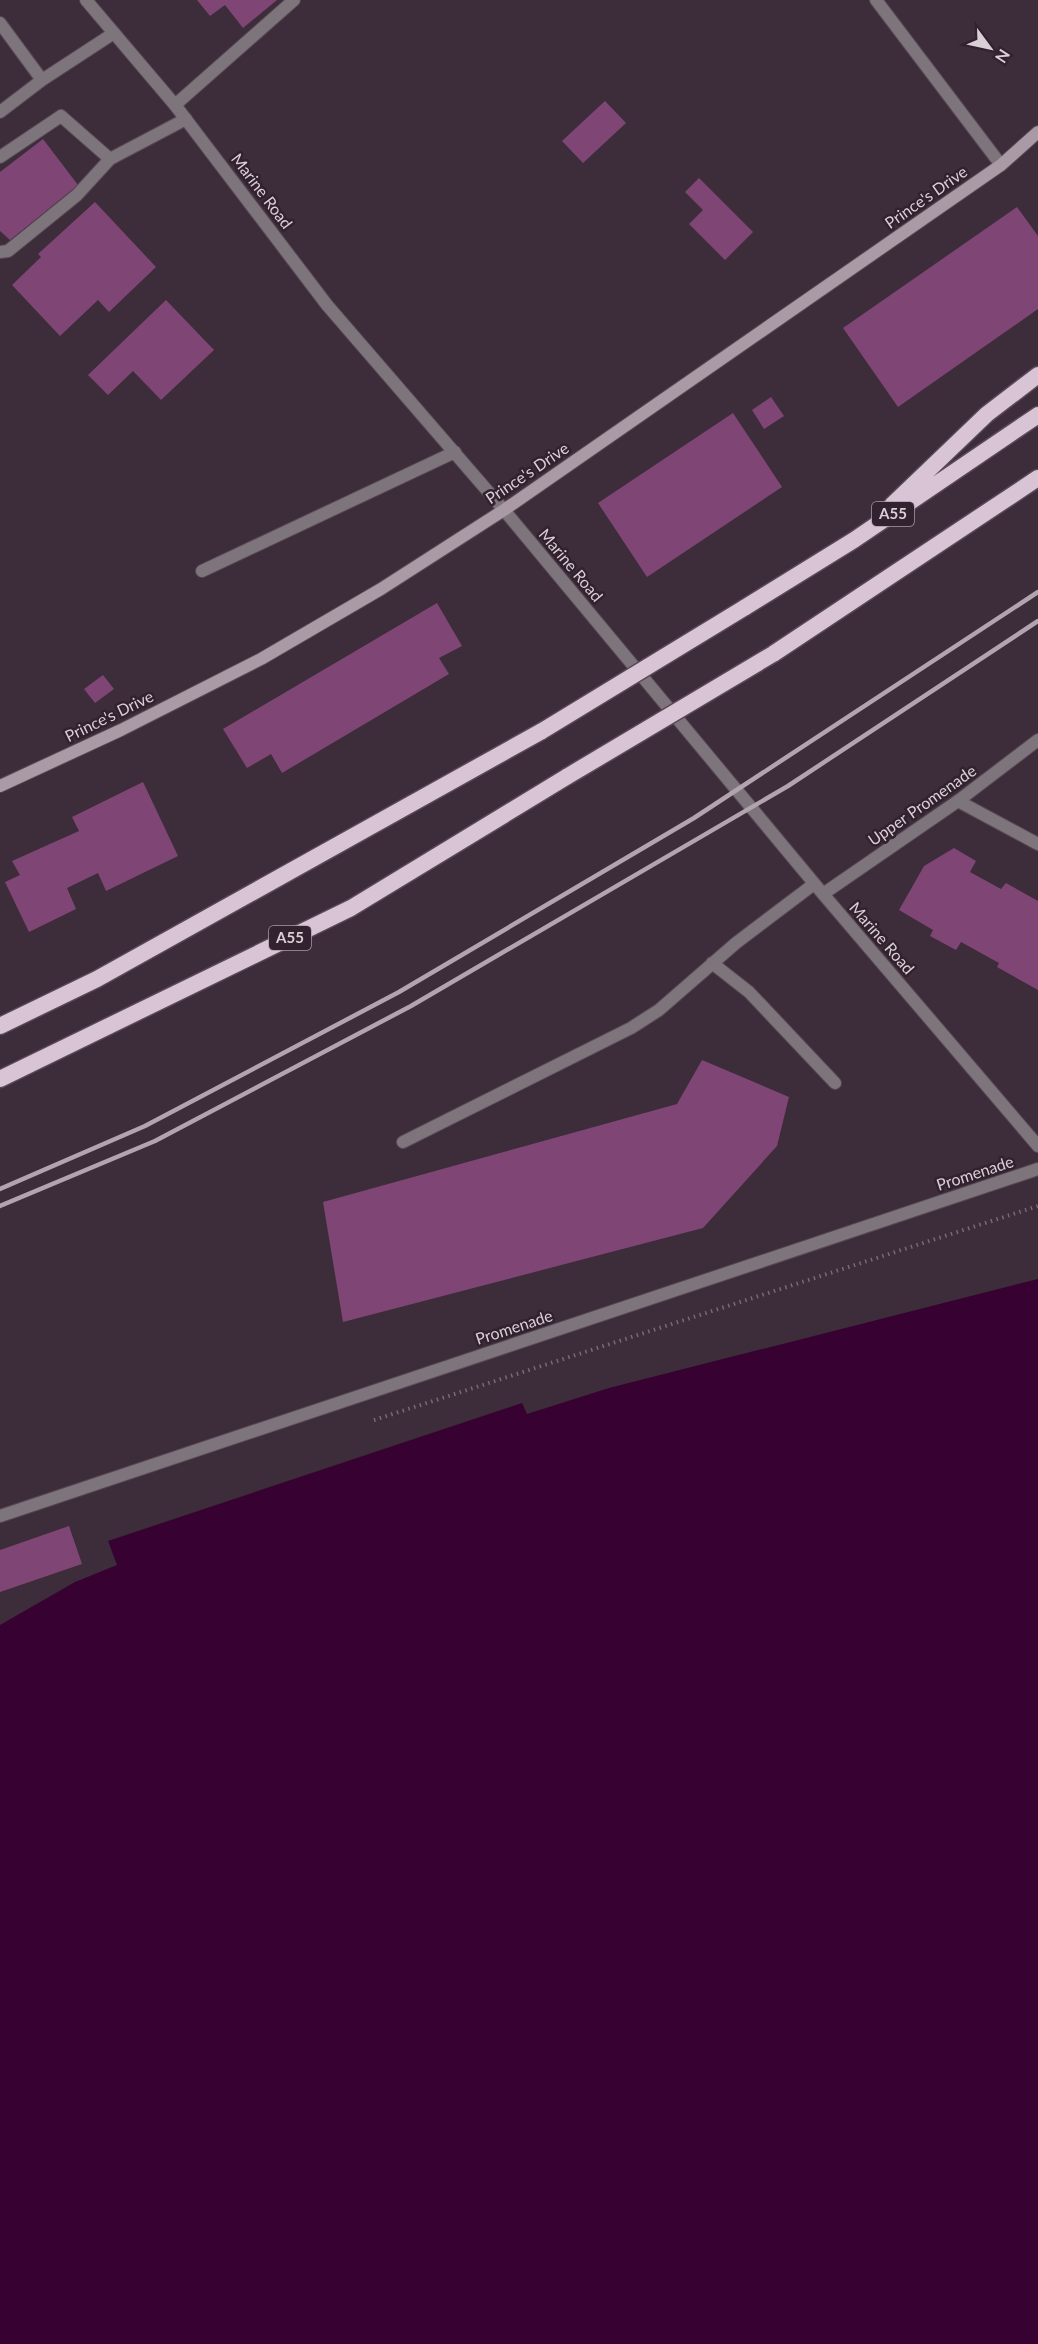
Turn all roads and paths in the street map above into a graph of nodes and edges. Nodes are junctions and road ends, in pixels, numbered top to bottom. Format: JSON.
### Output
{"nodes":[{"id":1,"x":86,"y":0,"type":"edge"},
{"id":2,"x":294,"y":0,"type":"edge"},
{"id":3,"x":876,"y":0,"type":"edge"},
{"id":4,"x":0,"y":23,"type":"edge"},
{"id":5,"x":114,"y":33,"type":"junction"},
{"id":6,"x":42,"y":80,"type":"junction"},
{"id":7,"x":175,"y":105,"type":"junction"},
{"id":8,"x":0,"y":112,"type":"edge"},
{"id":9,"x":186,"y":119,"type":"junction"},
{"id":10,"x":1038,"y":132,"type":"edge"},
{"id":11,"x":0,"y":157,"type":"edge"},
{"id":12,"x":110,"y":159,"type":"junction"},
{"id":13,"x":1001,"y":165,"type":"junction"},
{"id":14,"x":0,"y":252,"type":"edge"},
{"id":15,"x":1038,"y":375,"type":"edge"},
{"id":16,"x":1038,"y":415,"type":"edge"},
{"id":17,"x":455,"y":452,"type":"junction"},
{"id":18,"x":1038,"y":478,"type":"edge"},
{"id":19,"x":504,"y":510,"type":"junction"},
{"id":20,"x":854,"y":540,"type":"junction"},
{"id":21,"x":202,"y":571,"type":"dead end"},
{"id":22,"x":1038,"y":740,"type":"edge"},
{"id":23,"x":0,"y":786,"type":"edge"},
{"id":24,"x":958,"y":801,"type":"junction"},
{"id":25,"x":1038,"y":844,"type":"edge"},
{"id":26,"x":814,"y":884,"type":"junction"},
{"id":27,"x":823,"y":894,"type":"junction"},
{"id":28,"x":712,"y":963,"type":"junction"},
{"id":29,"x":0,"y":1026,"type":"edge"},
{"id":30,"x":0,"y":1079,"type":"edge"},
{"id":31,"x":835,"y":1083,"type":"dead end"},
{"id":32,"x":403,"y":1142,"type":"dead end"},
{"id":33,"x":1038,"y":1146,"type":"edge"},
{"id":34,"x":1038,"y":1169,"type":"edge"},
{"id":35,"x":1038,"y":1206,"type":"edge"},
{"id":36,"x":366,"y":1422,"type":"dead end"},
{"id":37,"x":0,"y":1516,"type":"edge"}],
"edges":[{"from":1,"to":5,"type":"street","name":"Marine Road"},
{"from":2,"to":7,"type":"street"},
{"from":3,"to":13,"type":"street"},
{"from":4,"to":6,"type":"street"},
{"from":5,"to":6,"type":"street"},
{"from":5,"to":7,"type":"street","name":"Marine Road"},
{"from":6,"to":8,"type":"street"},
{"from":7,"to":9,"type":"street","name":"Marine Road"},
{"from":9,"to":12,"type":"street"},
{"from":9,"to":17,"type":"street","name":"Marine Road"},
{"from":10,"to":13,"type":"main road","name":"Prince's Drive"},
{"from":11,"to":12,"type":"street"},
{"from":12,"to":14,"type":"street"},
{"from":13,"to":19,"type":"main road","name":"Prince's Drive"},
{"from":15,"to":20,"type":"highway"},
{"from":16,"to":20,"type":"highway","number":"A55"},
{"from":17,"to":19,"type":"street","name":"Marine Road"},
{"from":17,"to":21,"type":"street"},
{"from":18,"to":30,"type":"highway","number":"A55","bridge":true},
{"from":19,"to":23,"type":"main road","name":"Prince's Drive"},
{"from":19,"to":26,"type":"street","name":"Marine Road"},
{"from":20,"to":29,"type":"highway","number":"A55","bridge":true},
{"from":22,"to":24,"type":"street","name":"Upper Promenade"},
{"from":24,"to":25,"type":"street"},
{"from":24,"to":27,"type":"street","name":"Upper Promenade"},
{"from":26,"to":27,"type":"street","name":"Marine Road"},
{"from":26,"to":28,"type":"street"},
{"from":27,"to":33,"type":"street","name":"Marine Road"},
{"from":28,"to":31,"type":"street"},
{"from":28,"to":32,"type":"street"},
{"from":34,"to":37,"type":"street","name":"Promenade"},
{"from":35,"to":36,"type":"path"}]}
